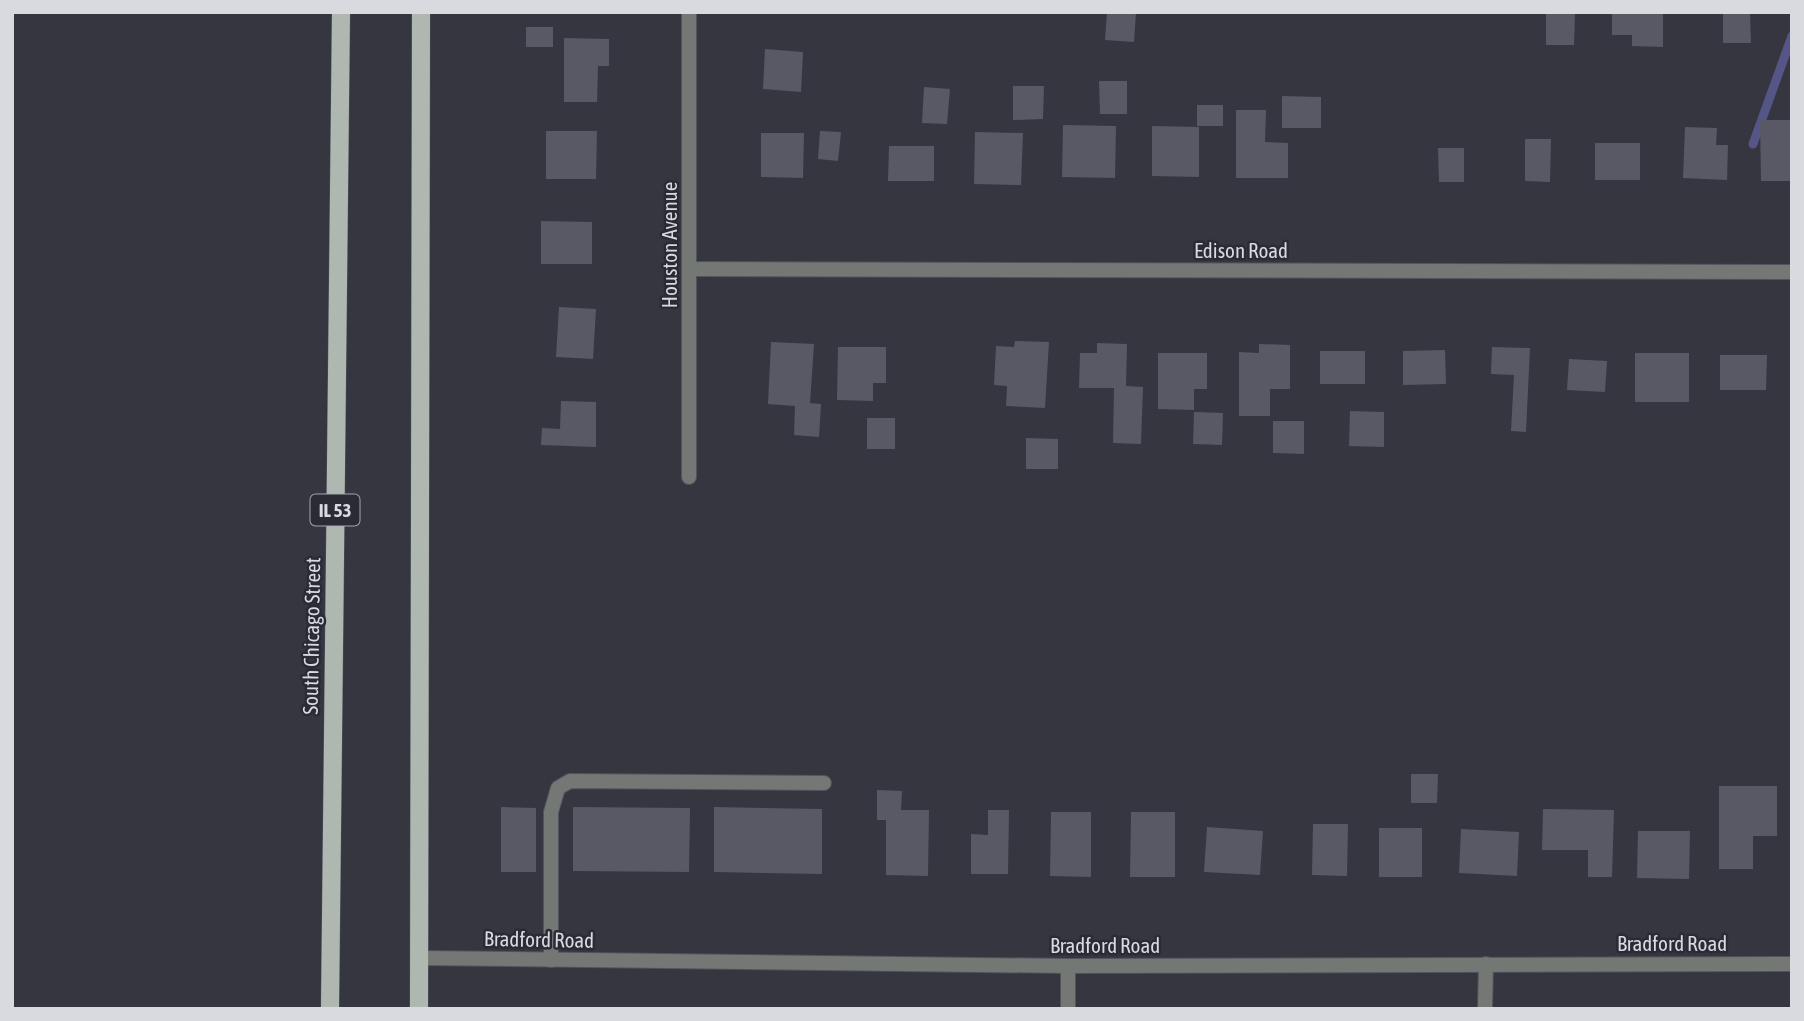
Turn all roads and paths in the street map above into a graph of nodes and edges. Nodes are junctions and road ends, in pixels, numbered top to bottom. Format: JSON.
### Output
{"nodes":[{"id":1,"x":341,"y":12,"type":"edge"},
{"id":2,"x":421,"y":12,"type":"edge"},
{"id":3,"x":689,"y":12,"type":"edge"},
{"id":4,"x":690,"y":270,"type":"junction"},
{"id":5,"x":1792,"y":272,"type":"edge"},
{"id":6,"x":689,"y":477,"type":"dead end"},
{"id":7,"x":824,"y":783,"type":"dead end"},
{"id":8,"x":419,"y":958,"type":"junction"},
{"id":9,"x":551,"y":960,"type":"junction"},
{"id":10,"x":1486,"y":964,"type":"junction"},
{"id":11,"x":1792,"y":964,"type":"edge"},
{"id":12,"x":1069,"y":966,"type":"junction"},
{"id":13,"x":330,"y":1009,"type":"edge"},
{"id":14,"x":419,"y":1009,"type":"edge"},
{"id":15,"x":1068,"y":1009,"type":"edge"},
{"id":16,"x":1485,"y":1009,"type":"edge"}],
"edges":[{"from":1,"to":13,"type":"main road","name":"South Chicago Street","number":"IL 53"},
{"from":2,"to":8,"type":"main road"},
{"from":3,"to":4,"type":"street","name":"Houston Avenue"},
{"from":4,"to":5,"type":"street","name":"Edison Road"},
{"from":4,"to":6,"type":"street","name":"Houston Avenue"},
{"from":7,"to":9,"type":"street"},
{"from":8,"to":9,"type":"street","name":"Bradford Road"},
{"from":8,"to":14,"type":"main road"},
{"from":9,"to":12,"type":"street","name":"Bradford Road"},
{"from":10,"to":11,"type":"street","name":"Bradford Road"},
{"from":10,"to":12,"type":"street","name":"Bradford Road"},
{"from":10,"to":16,"type":"street"},
{"from":12,"to":15,"type":"street"}]}
